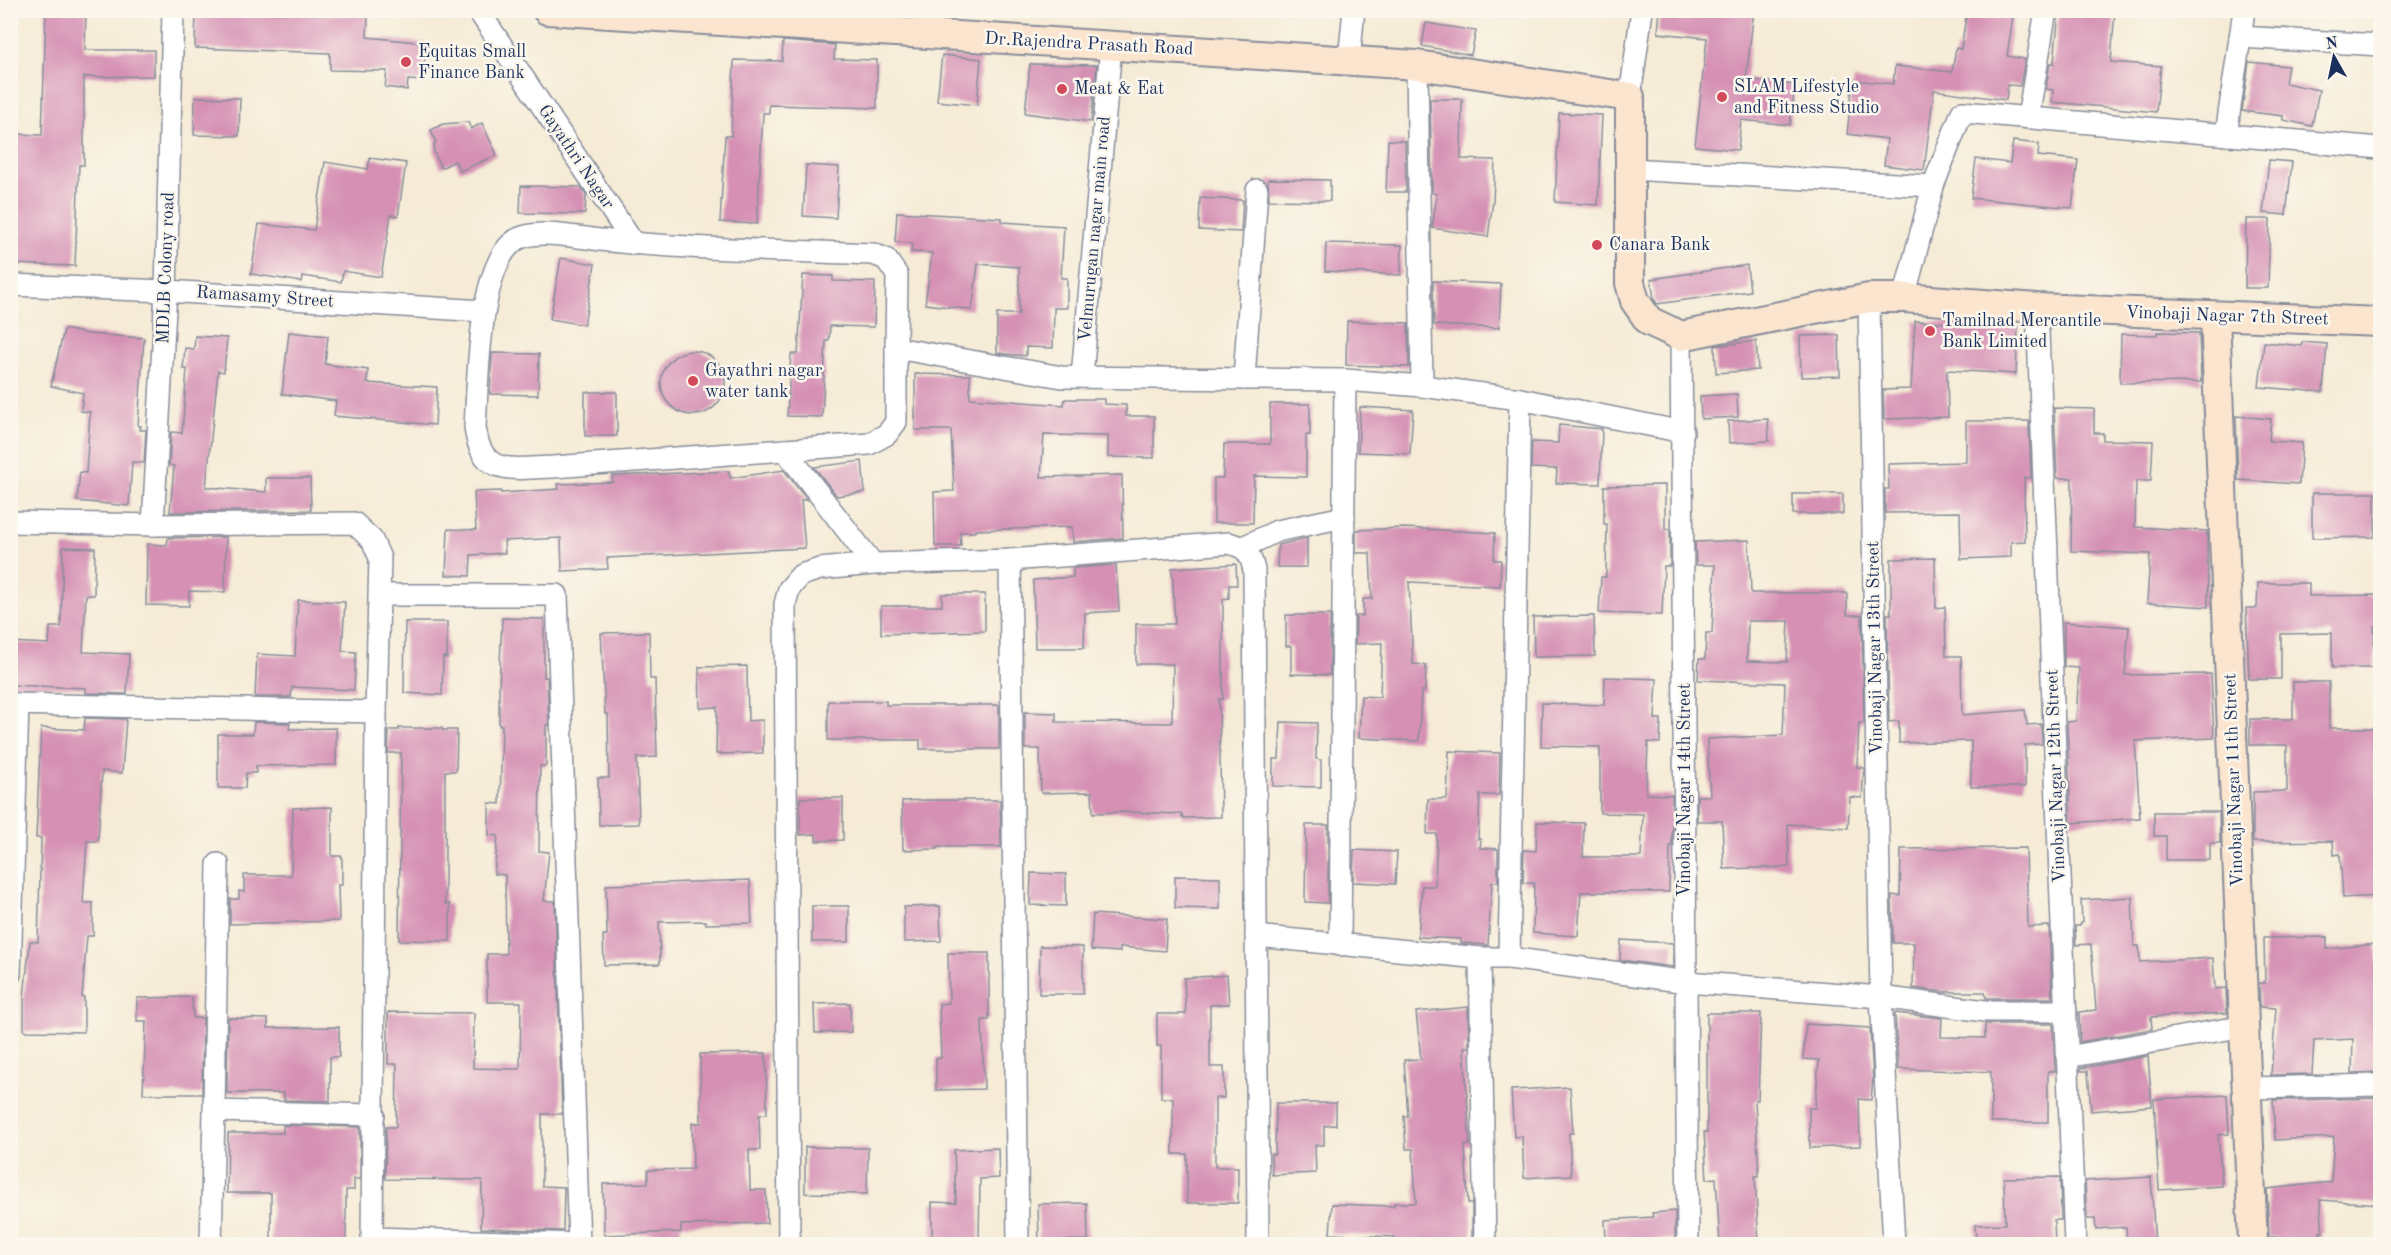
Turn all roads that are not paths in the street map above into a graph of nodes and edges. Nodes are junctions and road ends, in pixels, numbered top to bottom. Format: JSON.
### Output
{"nodes":[{"id":1,"x":173,"y":10,"type":"edge"},
{"id":2,"x":478,"y":10,"type":"edge"},
{"id":3,"x":547,"y":10,"type":"edge"},
{"id":4,"x":1354,"y":10,"type":"edge"},
{"id":5,"x":1642,"y":10,"type":"edge"},
{"id":6,"x":2046,"y":10,"type":"edge"},
{"id":7,"x":2244,"y":10,"type":"edge"},
{"id":8,"x":810,"y":19,"type":"edge"},
{"id":9,"x":2240,"y":37,"type":"junction"},
{"id":10,"x":1111,"y":45,"type":"junction"},
{"id":11,"x":2380,"y":45,"type":"edge"},
{"id":12,"x":1349,"y":60,"type":"junction"},
{"id":13,"x":1416,"y":65,"type":"junction"},
{"id":14,"x":1629,"y":97,"type":"junction"},
{"id":15,"x":2028,"y":118,"type":"junction"},
{"id":16,"x":2226,"y":135,"type":"junction"},
{"id":17,"x":2380,"y":148,"type":"edge"},
{"id":18,"x":1629,"y":168,"type":"junction"},
{"id":19,"x":1934,"y":186,"type":"junction"},
{"id":20,"x":1257,"y":190,"type":"dead end"},
{"id":21,"x":634,"y":244,"type":"junction"},
{"id":22,"x":10,"y":285,"type":"edge"},
{"id":23,"x":166,"y":291,"type":"junction"},
{"id":24,"x":1869,"y":298,"type":"junction"},
{"id":25,"x":1904,"y":298,"type":"junction"},
{"id":26,"x":2037,"y":308,"type":"junction"},
{"id":27,"x":483,"y":310,"type":"junction"},
{"id":28,"x":2215,"y":316,"type":"junction"},
{"id":29,"x":2380,"y":322,"type":"edge"},
{"id":30,"x":1681,"y":336,"type":"junction"},
{"id":31,"x":896,"y":348,"type":"junction"},
{"id":32,"x":1082,"y":377,"type":"junction"},
{"id":33,"x":1244,"y":379,"type":"junction"},
{"id":34,"x":1345,"y":380,"type":"junction"},
{"id":35,"x":1422,"y":386,"type":"junction"},
{"id":36,"x":1520,"y":399,"type":"junction"},
{"id":37,"x":1683,"y":432,"type":"junction"},
{"id":38,"x":785,"y":450,"type":"junction"},
{"id":39,"x":1344,"y":517,"type":"junction"},
{"id":40,"x":10,"y":522,"type":"edge"},
{"id":41,"x":153,"y":525,"type":"junction"},
{"id":42,"x":1243,"y":547,"type":"junction"},
{"id":43,"x":1010,"y":560,"type":"junction"},
{"id":44,"x":873,"y":564,"type":"junction"},
{"id":45,"x":380,"y":595,"type":"junction"},
{"id":46,"x":14,"y":704,"type":"edge"},
{"id":47,"x":376,"y":712,"type":"junction"},
{"id":48,"x":12,"y":802,"type":"edge"},
{"id":49,"x":218,"y":864,"type":"dead end"},
{"id":50,"x":1256,"y":936,"type":"junction"},
{"id":51,"x":1340,"y":945,"type":"junction"},
{"id":52,"x":1480,"y":958,"type":"junction"},
{"id":53,"x":1509,"y":958,"type":"junction"},
{"id":54,"x":10,"y":974,"type":"edge"},
{"id":55,"x":1687,"y":982,"type":"junction"},
{"id":56,"x":1881,"y":997,"type":"junction"},
{"id":57,"x":2066,"y":1011,"type":"junction"},
{"id":58,"x":2245,"y":1026,"type":"junction"},
{"id":59,"x":2067,"y":1057,"type":"junction"},
{"id":60,"x":2380,"y":1085,"type":"edge"},
{"id":61,"x":2247,"y":1088,"type":"junction"},
{"id":62,"x":214,"y":1111,"type":"junction"},
{"id":63,"x":374,"y":1115,"type":"junction"},
{"id":64,"x":372,"y":1241,"type":"edge"},
{"id":65,"x":211,"y":1245,"type":"edge"},
{"id":66,"x":579,"y":1245,"type":"edge"},
{"id":67,"x":789,"y":1245,"type":"edge"},
{"id":68,"x":1018,"y":1245,"type":"edge"},
{"id":69,"x":1258,"y":1245,"type":"edge"},
{"id":70,"x":1485,"y":1245,"type":"edge"},
{"id":71,"x":1688,"y":1245,"type":"edge"},
{"id":72,"x":1894,"y":1245,"type":"edge"},
{"id":73,"x":2075,"y":1245,"type":"edge"},
{"id":74,"x":2253,"y":1245,"type":"edge"}],
"edges":[{"from":1,"to":23,"type":"street","name":"MDLB Colony road"},
{"from":2,"to":21,"type":"street","name":"Gayathri Nagar"},
{"from":3,"to":8,"type":"street","name":"Dr.Rajendra Prasath Road"},
{"from":4,"to":12,"type":"street"},
{"from":5,"to":14,"type":"street"},
{"from":6,"to":15,"type":"street"},
{"from":7,"to":9,"type":"street"},
{"from":8,"to":10,"type":"street","name":"Dr.Rajendra Prasath Road"},
{"from":9,"to":11,"type":"street"},
{"from":9,"to":16,"type":"street"},
{"from":10,"to":12,"type":"street","name":"Dr.Rajendra Prasath Road"},
{"from":10,"to":32,"type":"street","name":"Velmurugan nagar main road"},
{"from":12,"to":13,"type":"street","name":"Dr.Rajendra Prasath Road"},
{"from":13,"to":14,"type":"street","name":"Dr.Rajendra Prasath Road"},
{"from":13,"to":35,"type":"street"},
{"from":14,"to":18,"type":"street"},
{"from":15,"to":16,"type":"street"},
{"from":15,"to":19,"type":"street"},
{"from":16,"to":17,"type":"street"},
{"from":18,"to":19,"type":"street"},
{"from":18,"to":30,"type":"street"},
{"from":19,"to":25,"type":"street"},
{"from":20,"to":33,"type":"street"},
{"from":21,"to":27,"type":"street"},
{"from":21,"to":31,"type":"street"},
{"from":22,"to":23,"type":"street","name":"Ramasamy Street"},
{"from":23,"to":27,"type":"street","name":"Ramasamy Street"},
{"from":23,"to":41,"type":"street","name":"MDLB Colony road"},
{"from":24,"to":25,"type":"street","name":"Vinobaji Nagar 7th Street"},
{"from":24,"to":30,"type":"street","name":"Vinobaji Nagar 7th Street"},
{"from":24,"to":56,"type":"street","name":"Vinobaji Nagar 13th Street"},
{"from":25,"to":26,"type":"street","name":"Vinobaji Nagar 7th Street"},
{"from":26,"to":28,"type":"street","name":"Vinobaji Nagar 7th Street"},
{"from":26,"to":57,"type":"street","name":"Vinobaji Nagar 12th Street"},
{"from":27,"to":38,"type":"street"},
{"from":28,"to":29,"type":"street","name":"Vinobaji Nagar 7th Street"},
{"from":28,"to":58,"type":"street","name":"Vinobaji Nagar 11th Street"},
{"from":30,"to":37,"type":"street","name":"Vinobaji Nagar 14th Street"},
{"from":31,"to":32,"type":"street"},
{"from":31,"to":38,"type":"street"},
{"from":32,"to":33,"type":"street"},
{"from":33,"to":34,"type":"street"},
{"from":34,"to":35,"type":"street"},
{"from":34,"to":39,"type":"street"},
{"from":35,"to":36,"type":"street"},
{"from":36,"to":37,"type":"street"},
{"from":36,"to":53,"type":"street"},
{"from":37,"to":55,"type":"street","name":"Vinobaji Nagar 14th Street"},
{"from":38,"to":44,"type":"street"},
{"from":39,"to":42,"type":"street"},
{"from":39,"to":51,"type":"street"},
{"from":40,"to":41,"type":"street"},
{"from":41,"to":45,"type":"street"},
{"from":42,"to":43,"type":"street"},
{"from":42,"to":50,"type":"street"},
{"from":43,"to":44,"type":"street"},
{"from":43,"to":68,"type":"street"},
{"from":44,"to":67,"type":"street"},
{"from":45,"to":47,"type":"street"},
{"from":45,"to":66,"type":"street"},
{"from":46,"to":47,"type":"street"},
{"from":46,"to":48,"type":"street"},
{"from":47,"to":63,"type":"street"},
{"from":48,"to":54,"type":"street"},
{"from":49,"to":62,"type":"street"},
{"from":50,"to":51,"type":"street"},
{"from":50,"to":69,"type":"street"},
{"from":51,"to":52,"type":"street"},
{"from":52,"to":53,"type":"street"},
{"from":52,"to":70,"type":"street"},
{"from":53,"to":55,"type":"street"},
{"from":55,"to":56,"type":"street"},
{"from":55,"to":71,"type":"street","name":"Vinobaji Nagar 14th Street"},
{"from":56,"to":57,"type":"street"},
{"from":56,"to":72,"type":"street","name":"Vinobaji Nagar 13th Street"},
{"from":57,"to":59,"type":"street","name":"Vinobaji Nagar 12th Street"},
{"from":58,"to":59,"type":"street"},
{"from":58,"to":61,"type":"street","name":"Vinobaji Nagar 11th Street"},
{"from":59,"to":73,"type":"street","name":"Vinobaji Nagar 12th Street"},
{"from":60,"to":61,"type":"street"},
{"from":61,"to":74,"type":"street","name":"Vinobaji Nagar 11th Street"},
{"from":62,"to":63,"type":"street"},
{"from":62,"to":65,"type":"street"},
{"from":63,"to":64,"type":"street"},
{"from":64,"to":66,"type":"street"}]}
